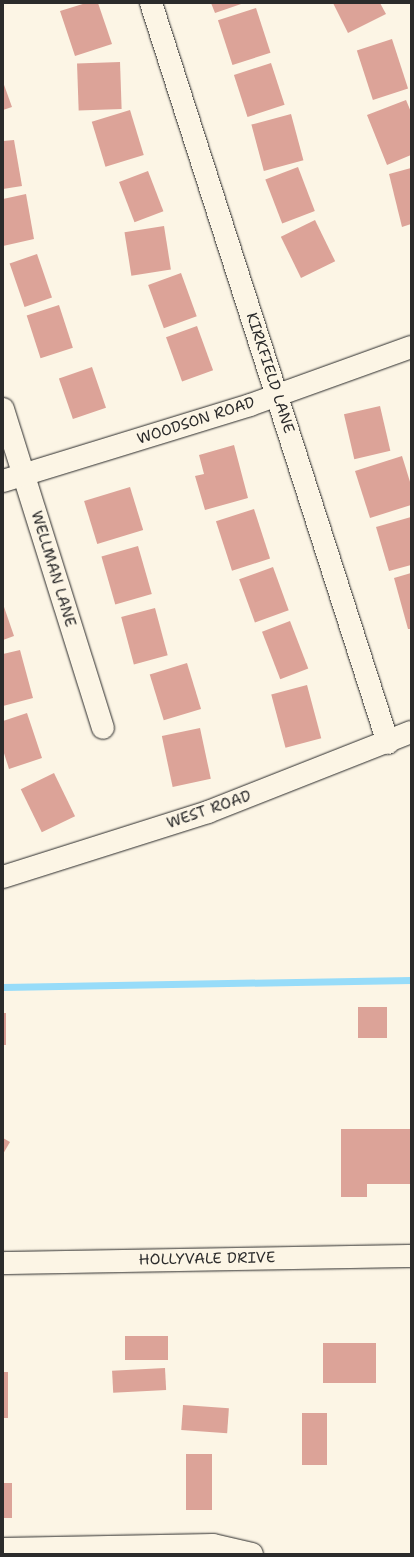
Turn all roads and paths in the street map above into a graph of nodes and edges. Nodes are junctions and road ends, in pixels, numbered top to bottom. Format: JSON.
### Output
{"nodes":[{"id":1,"x":151,"y":3,"type":"edge"},
{"id":2,"x":411,"y":347,"type":"edge"},
{"id":3,"x":277,"y":394,"type":"junction"},
{"id":4,"x":3,"y":409,"type":"edge"},
{"id":5,"x":24,"y":475,"type":"junction"},
{"id":6,"x":3,"y":481,"type":"edge"},
{"id":7,"x":103,"y":728,"type":"dead end"},
{"id":8,"x":411,"y":732,"type":"edge"},
{"id":9,"x":388,"y":743,"type":"junction"},
{"id":10,"x":3,"y":877,"type":"edge"},
{"id":11,"x":411,"y":1256,"type":"edge"},
{"id":12,"x":3,"y":1263,"type":"edge"},
{"id":13,"x":3,"y":1549,"type":"edge"},
{"id":14,"x":252,"y":1554,"type":"edge"}],
"edges":[{"from":1,"to":3,"type":"street","name":"KIRKFIELD LANE"},
{"from":2,"to":3,"type":"street","name":"WOODSON ROAD"},
{"from":3,"to":5,"type":"street","name":"WOODSON ROAD"},
{"from":3,"to":9,"type":"street","name":"KIRKFIELD LANE"},
{"from":4,"to":5,"type":"street","name":"WELLMAN LANE"},
{"from":5,"to":6,"type":"street","name":"WOODSON ROAD"},
{"from":5,"to":7,"type":"street","name":"WELLMAN LANE"},
{"from":8,"to":9,"type":"street","name":"WEST ROAD"},
{"from":9,"to":10,"type":"street","name":"WEST ROAD"},
{"from":11,"to":12,"type":"street","name":"HOLLYVALE DRIVE"},
{"from":13,"to":14,"type":"street"}]}
